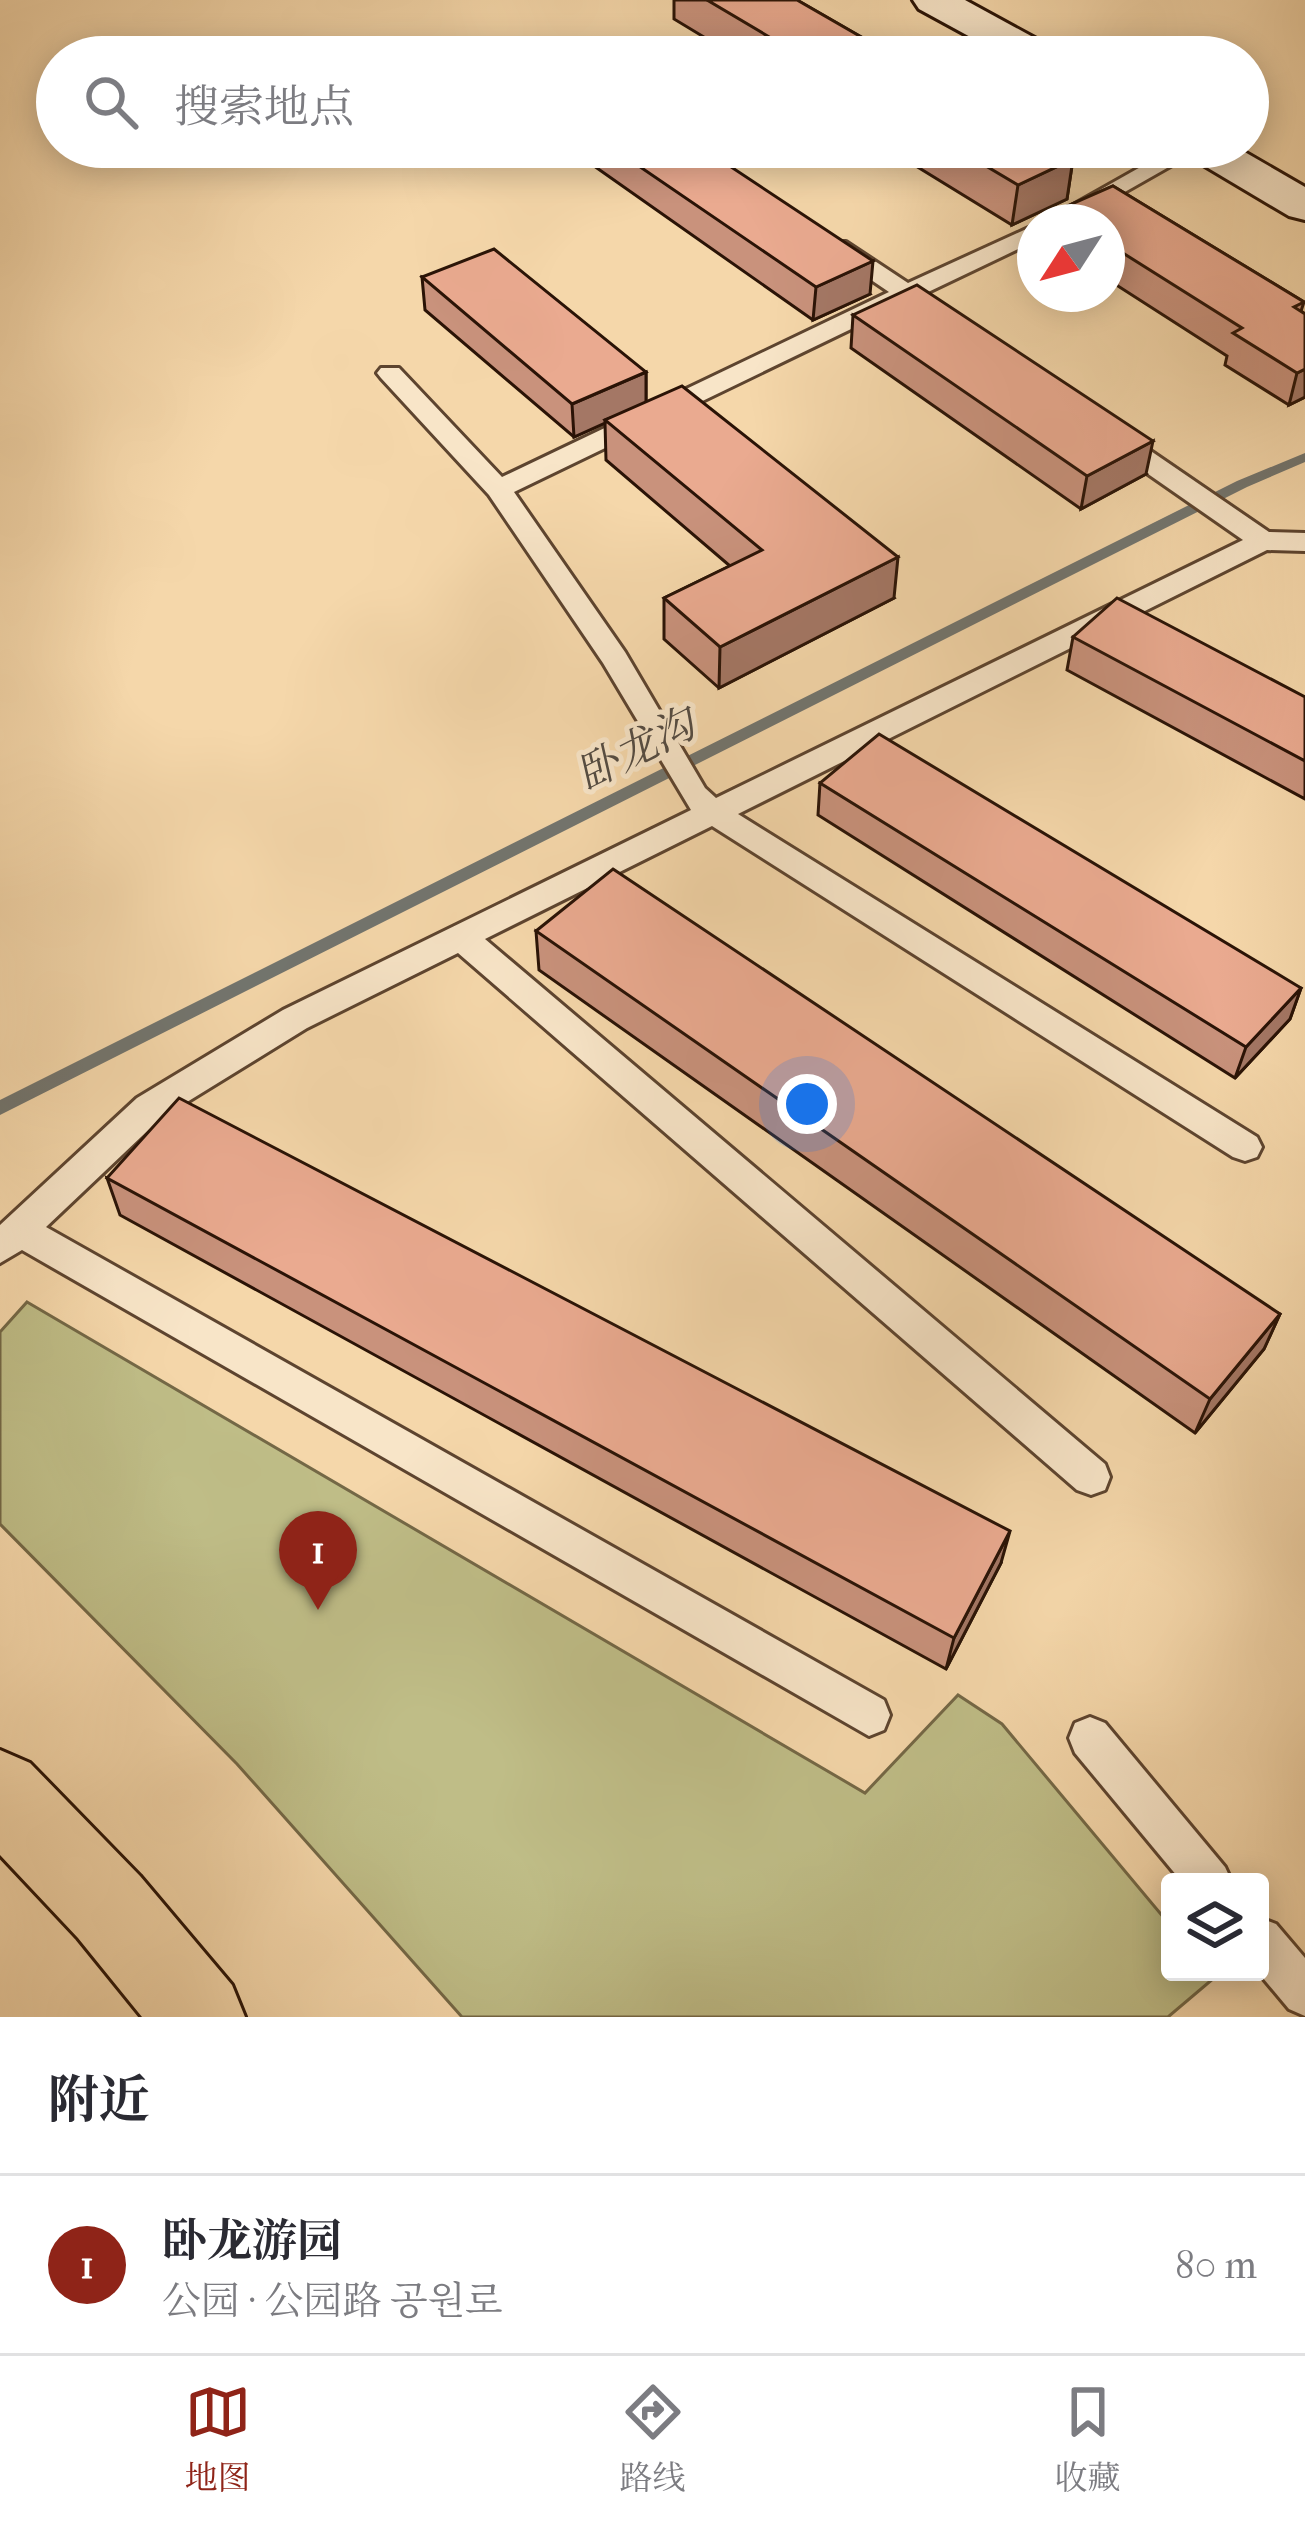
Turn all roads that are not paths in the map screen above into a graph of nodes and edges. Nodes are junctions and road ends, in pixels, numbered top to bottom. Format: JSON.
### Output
{"nodes":[{"id":1,"x":934,"y":0,"type":"edge"},
{"id":2,"x":1000,"y":36,"type":"edge"},
{"id":3,"x":1153,"y":168,"type":"edge"},
{"id":4,"x":1240,"y":168,"type":"edge"},
{"id":5,"x":1086,"y":204,"type":"edge"},
{"id":6,"x":1305,"y":206,"type":"edge"},
{"id":7,"x":816,"y":233,"type":"edge"},
{"id":8,"x":1017,"y":241,"type":"edge"},
{"id":9,"x":909,"y":294,"type":"junction"},
{"id":10,"x":966,"y":334,"type":"edge"},
{"id":11,"x":390,"y":373,"type":"dead end"},
{"id":12,"x":1098,"y":426,"type":"edge"},
{"id":13,"x":498,"y":489,"type":"junction"},
{"id":14,"x":1263,"y":541,"type":"junction"},
{"id":15,"x":1305,"y":542,"type":"edge"},
{"id":16,"x":703,"y":804,"type":"junction"},
{"id":17,"x":461,"y":937,"type":"junction"},
{"id":18,"x":1245,"y":1147,"type":"dead end"},
{"id":19,"x":10,"y":1239,"type":"edge"},
{"id":20,"x":1091,"y":1477,"type":"dead end"},
{"id":21,"x":869,"y":1715,"type":"dead end"},
{"id":22,"x":1090,"y":1738,"type":"dead end"},
{"id":23,"x":0,"y":1793,"type":"edge"},
{"id":24,"x":1202,"y":1873,"type":"edge"},
{"id":25,"x":1269,"y":1951,"type":"edge"},
{"id":26,"x":1305,"y":1993,"type":"edge"},
{"id":27,"x":200,"y":2017,"type":"edge"}],
"edges":[{"from":1,"to":2,"type":"street"},
{"from":3,"to":5,"type":"lane"},
{"from":4,"to":6,"type":"street"},
{"from":7,"to":9,"type":"lane"},
{"from":8,"to":9,"type":"lane"},
{"from":9,"to":10,"type":"lane"},
{"from":9,"to":13,"type":"lane"},
{"from":11,"to":13,"type":"lane"},
{"from":12,"to":14,"type":"lane"},
{"from":13,"to":16,"type":"lane"},
{"from":14,"to":15,"type":"lane"},
{"from":14,"to":16,"type":"lane"},
{"from":16,"to":17,"type":"lane"},
{"from":16,"to":18,"type":"lane"},
{"from":17,"to":19,"type":"lane"},
{"from":17,"to":20,"type":"lane"},
{"from":19,"to":21,"type":"lane"},
{"from":22,"to":24,"type":"lane"},
{"from":23,"to":27,"type":"main road"},
{"from":25,"to":26,"type":"lane"}]}
